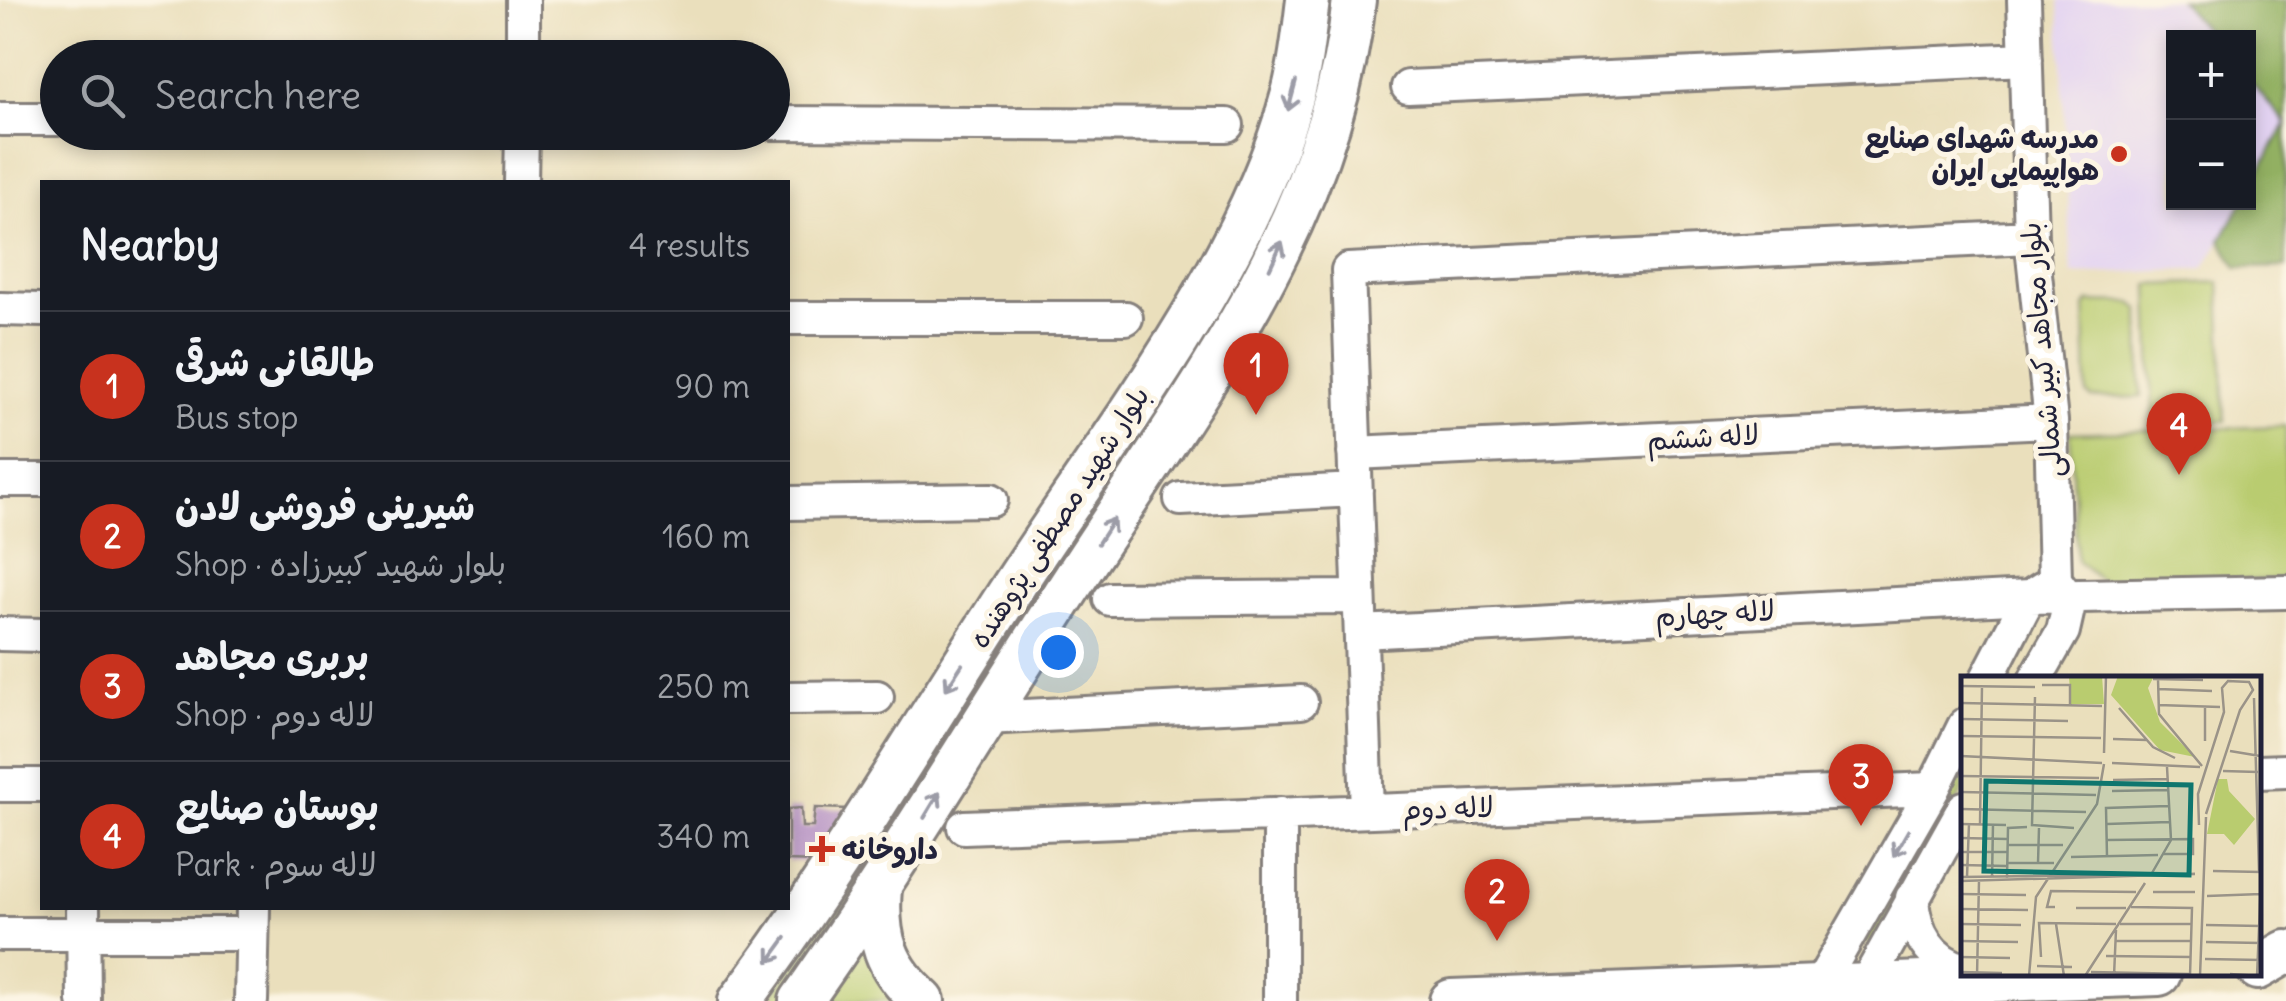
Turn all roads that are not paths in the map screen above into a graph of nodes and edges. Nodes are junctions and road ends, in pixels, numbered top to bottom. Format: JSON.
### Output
{"nodes":[{"id":1,"x":523,"y":0,"type":"edge"},
{"id":2,"x":1308,"y":0,"type":"edge"},
{"id":3,"x":1354,"y":0,"type":"edge"},
{"id":4,"x":2024,"y":0,"type":"edge"},
{"id":5,"x":523,"y":40,"type":"edge"},
{"id":6,"x":2026,"y":59,"type":"junction"},
{"id":7,"x":1408,"y":87,"type":"dead end"},
{"id":8,"x":0,"y":118,"type":"edge"},
{"id":9,"x":40,"y":119,"type":"edge"},
{"id":10,"x":790,"y":123,"type":"edge"},
{"id":11,"x":1227,"y":125,"type":"dead end"},
{"id":12,"x":522,"y":150,"type":"edge"},
{"id":13,"x":522,"y":180,"type":"edge"},
{"id":14,"x":2031,"y":237,"type":"junction"},
{"id":15,"x":0,"y":309,"type":"edge"},
{"id":16,"x":40,"y":310,"type":"edge"},
{"id":17,"x":790,"y":318,"type":"edge"},
{"id":18,"x":1126,"y":318,"type":"dead end"},
{"id":19,"x":2050,"y":420,"type":"junction"},
{"id":20,"x":1354,"y":453,"type":"junction"},
{"id":21,"x":0,"y":480,"type":"edge"},
{"id":22,"x":40,"y":480,"type":"edge"},
{"id":23,"x":1356,"y":490,"type":"junction"},
{"id":24,"x":1181,"y":499,"type":"dead end"},
{"id":25,"x":990,"y":500,"type":"dead end"},
{"id":26,"x":790,"y":503,"type":"edge"},
{"id":27,"x":2051,"y":592,"type":"junction"},
{"id":28,"x":2286,"y":592,"type":"edge"},
{"id":29,"x":1360,"y":596,"type":"junction"},
{"id":30,"x":1110,"y":600,"type":"dead end"},
{"id":31,"x":1360,"y":632,"type":"junction"},
{"id":32,"x":0,"y":634,"type":"edge"},
{"id":33,"x":40,"y":634,"type":"edge"},
{"id":34,"x":1988,"y":676,"type":"edge"},
{"id":35,"x":2037,"y":676,"type":"edge"},
{"id":36,"x":877,"y":697,"type":"dead end"},
{"id":37,"x":790,"y":698,"type":"edge"},
{"id":38,"x":1301,"y":702,"type":"dead end"},
{"id":39,"x":986,"y":718,"type":"junction"},
{"id":40,"x":1961,"y":732,"type":"edge"},
{"id":41,"x":2286,"y":771,"type":"edge"},
{"id":42,"x":2261,"y":772,"type":"edge"},
{"id":43,"x":0,"y":784,"type":"edge"},
{"id":44,"x":40,"y":785,"type":"edge"},
{"id":45,"x":1933,"y":789,"type":"junction"},
{"id":46,"x":1367,"y":811,"type":"junction"},
{"id":47,"x":1961,"y":813,"type":"edge"},
{"id":48,"x":1280,"y":814,"type":"junction"},
{"id":49,"x":964,"y":827,"type":"dead end"},
{"id":50,"x":880,"y":888,"type":"junction"},
{"id":51,"x":1912,"y":898,"type":"junction"},
{"id":52,"x":83,"y":921,"type":"edge"},
{"id":53,"x":252,"y":921,"type":"edge"},
{"id":54,"x":0,"y":934,"type":"edge"},
{"id":55,"x":2286,"y":952,"type":"edge"},
{"id":56,"x":1961,"y":967,"type":"edge"},
{"id":57,"x":2261,"y":967,"type":"edge"},
{"id":58,"x":2261,"y":969,"type":"edge"},
{"id":59,"x":2286,"y":970,"type":"edge"},
{"id":60,"x":1961,"y":975,"type":"edge"},
{"id":61,"x":1867,"y":982,"type":"junction"},
{"id":62,"x":1821,"y":983,"type":"junction"},
{"id":63,"x":84,"y":1001,"type":"edge"},
{"id":64,"x":251,"y":1001,"type":"edge"},
{"id":65,"x":740,"y":1001,"type":"edge"},
{"id":66,"x":801,"y":1001,"type":"edge"},
{"id":67,"x":923,"y":1001,"type":"edge"},
{"id":68,"x":1280,"y":1001,"type":"edge"},
{"id":69,"x":1451,"y":1001,"type":"edge"}],
"edges":[{"from":1,"to":5,"type":"street"},
{"from":2,"to":65,"type":"main road","name":"بلوار شهید مصطفی پژوهنده","one_way":true},
{"from":39,"to":3,"type":"main road","name":"بلوار شهید مصطفی پژوهنده","one_way":true},
{"from":4,"to":6,"type":"street","name":"بلوار مجاهد کبیر شمالی"},
{"from":6,"to":7,"type":"street"},
{"from":6,"to":14,"type":"street","name":"بلوار مجاهد کبیر شمالی"},
{"from":8,"to":9,"type":"street"},
{"from":10,"to":11,"type":"street"},
{"from":12,"to":13,"type":"street"},
{"from":14,"to":19,"type":"street","name":"بلوار مجاهد کبیر شمالی"},
{"from":14,"to":20,"type":"street"},
{"from":15,"to":16,"type":"street"},
{"from":17,"to":18,"type":"street"},
{"from":19,"to":20,"type":"street","name":"لاله ششم"},
{"from":19,"to":27,"type":"street","name":"بلوار مجاهد کبیر شمالی"},
{"from":20,"to":23,"type":"street"},
{"from":21,"to":22,"type":"street"},
{"from":23,"to":24,"type":"street"},
{"from":23,"to":29,"type":"street"},
{"from":25,"to":26,"type":"street"},
{"from":27,"to":28,"type":"street","name":"لاله چهارم"},
{"from":27,"to":31,"type":"street","name":"لاله چهارم"},
{"from":27,"to":34,"type":"street","name":"بلوار مجاهد کبیر شمالی"},
{"from":27,"to":35,"type":"street","name":"بلوار مجاهد کبیر شمالی"},
{"from":29,"to":30,"type":"street"},
{"from":29,"to":31,"type":"street"},
{"from":31,"to":46,"type":"street"},
{"from":32,"to":33,"type":"street"},
{"from":36,"to":37,"type":"street"},
{"from":38,"to":39,"type":"street"},
{"from":50,"to":39,"type":"main road","name":"بلوار شهید مصطفی پژوهنده","one_way":true},
{"from":40,"to":45,"type":"street"},
{"from":41,"to":42,"type":"street"},
{"from":43,"to":44,"type":"street"},
{"from":45,"to":46,"type":"street","name":"لاله دوم"},
{"from":45,"to":62,"type":"street","one_way":true},
{"from":46,"to":48,"type":"street","name":"لاله دوم"},
{"from":47,"to":51,"type":"street"},
{"from":48,"to":49,"type":"street","name":"لاله دوم"},
{"from":48,"to":68,"type":"street"},
{"from":50,"to":66,"type":"main road","name":"بلوار شهید مصطفی پژوهنده"},
{"from":50,"to":67,"type":"main road"},
{"from":51,"to":56,"type":"street"},
{"from":51,"to":61,"type":"street"},
{"from":52,"to":53,"type":"street"},
{"from":52,"to":54,"type":"street"},
{"from":52,"to":63,"type":"street"},
{"from":53,"to":64,"type":"street"},
{"from":55,"to":57,"type":"main road"},
{"from":58,"to":59,"type":"main road"},
{"from":60,"to":61,"type":"main road"},
{"from":61,"to":62,"type":"main road"},
{"from":62,"to":69,"type":"main road"}]}
